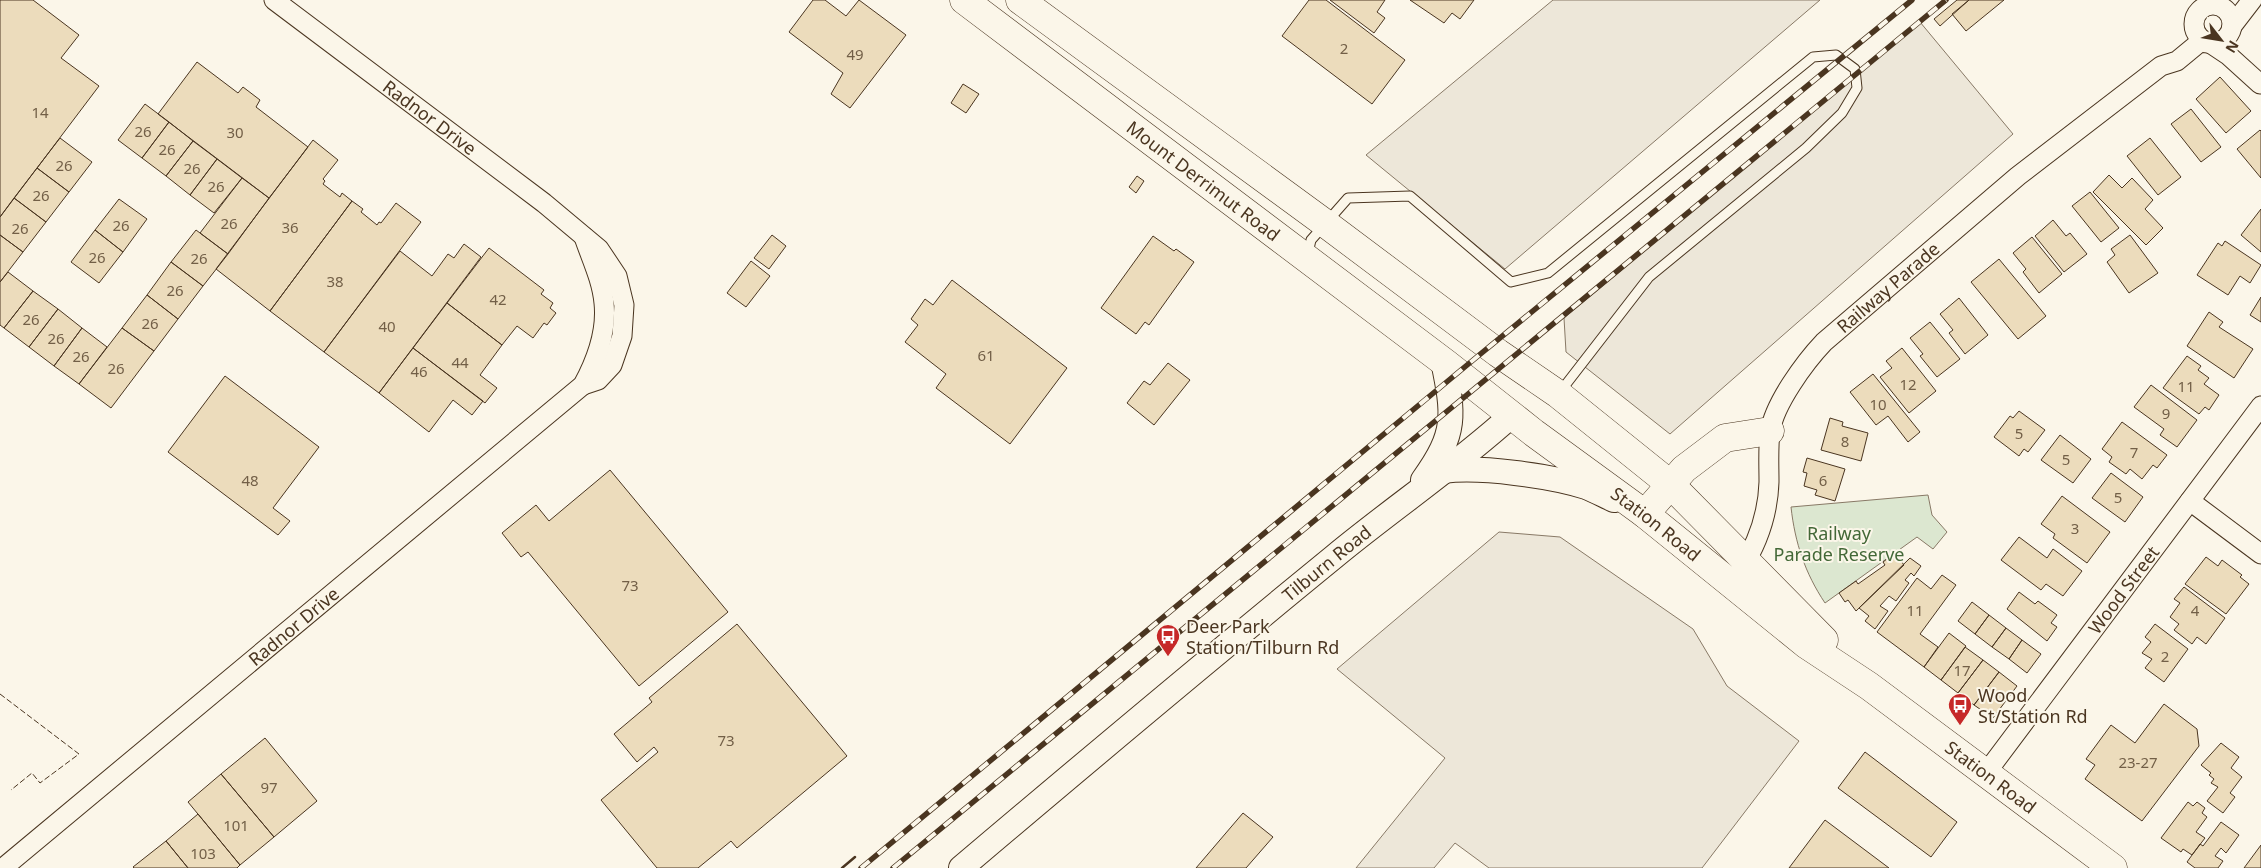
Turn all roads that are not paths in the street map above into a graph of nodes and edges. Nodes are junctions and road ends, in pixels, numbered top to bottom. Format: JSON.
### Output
{"nodes":[{"id":1,"x":274,"y":0,"type":"edge"},
{"id":2,"x":964,"y":0,"type":"edge"},
{"id":3,"x":1020,"y":0,"type":"edge"},
{"id":4,"x":2252,"y":0,"type":"edge"},
{"id":5,"x":2225,"y":3,"type":"edge"},
{"id":6,"x":2194,"y":25,"type":"junction"},
{"id":7,"x":2232,"y":28,"type":"junction"},
{"id":8,"x":2209,"y":43,"type":"junction"},
{"id":9,"x":2162,"y":66,"type":"junction"},
{"id":10,"x":2261,"y":84,"type":"edge"},
{"id":11,"x":1203,"y":135,"type":"junction"},
{"id":12,"x":1181,"y":163,"type":"junction"},
{"id":13,"x":1326,"y":224,"type":"junction"},
{"id":14,"x":1347,"y":289,"type":"junction"},
{"id":15,"x":1498,"y":353,"type":"junction"},
{"id":16,"x":1443,"y":361,"type":"junction"},
{"id":17,"x":1558,"y":394,"type":"junction"},
{"id":18,"x":2261,"y":406,"type":"edge"},
{"id":19,"x":1512,"y":415,"type":"junction"},
{"id":20,"x":1770,"y":431,"type":"junction"},
{"id":21,"x":1444,"y":472,"type":"junction"},
{"id":22,"x":1670,"y":484,"type":"junction"},
{"id":23,"x":1410,"y":497,"type":"junction"},
{"id":24,"x":2190,"y":501,"type":"junction"},
{"id":25,"x":1645,"y":514,"type":"junction"},
{"id":26,"x":2261,"y":554,"type":"edge"},
{"id":27,"x":1747,"y":560,"type":"junction"},
{"id":28,"x":1732,"y":584,"type":"junction"},
{"id":29,"x":1869,"y":686,"type":"junction"},
{"id":30,"x":1986,"y":773,"type":"junction"},
{"id":31,"x":3,"y":868,"type":"edge"},
{"id":32,"x":961,"y":868,"type":"edge"},
{"id":33,"x":2113,"y":868,"type":"edge"}],
"edges":[{"from":1,"to":31,"type":"street","name":"Radnor Drive"},
{"from":2,"to":12,"type":"main road","name":"Mount Derrimut Road"},
{"from":3,"to":11,"type":"main road","name":"Mount Derrimut Road"},
{"from":4,"to":7,"type":"street"},
{"from":5,"to":6,"type":"street"},
{"from":5,"to":7,"type":"street"},
{"from":6,"to":8,"type":"street"},
{"from":6,"to":9,"type":"street","name":"Railway Parade"},
{"from":7,"to":8,"type":"street"},
{"from":7,"to":10,"type":"street"},
{"from":8,"to":9,"type":"street","name":"Railway Parade"},
{"from":8,"to":10,"type":"street"},
{"from":9,"to":20,"type":"street","name":"Railway Parade"},
{"from":11,"to":12,"type":"main road"},
{"from":11,"to":13,"type":"main road","name":"Mount Derrimut Road"},
{"from":12,"to":14,"type":"main road","name":"Mount Derrimut Road"},
{"from":13,"to":14,"type":"lane"},
{"from":13,"to":15,"type":"main road","name":"Mount Derrimut Road"},
{"from":13,"to":17,"type":"lane"},
{"from":14,"to":16,"type":"main road","name":"Mount Derrimut Road"},
{"from":15,"to":17,"type":"main road","name":"Station Road"},
{"from":15,"to":19,"type":"main road"},
{"from":16,"to":19,"type":"main road","name":"Station Road"},
{"from":16,"to":23,"type":"street"},
{"from":17,"to":19,"type":"main road"},
{"from":17,"to":22,"type":"main road","name":"Station Road"},
{"from":18,"to":24,"type":"street","name":"Wood Street"},
{"from":19,"to":21,"type":"street","name":"Tilburn Road"},
{"from":19,"to":25,"type":"main road","name":"Station Road"},
{"from":20,"to":22,"type":"main road"},
{"from":20,"to":27,"type":"street","name":"Railway Parade"},
{"from":21,"to":23,"type":"street","name":"Tilburn Road"},
{"from":21,"to":25,"type":"street"},
{"from":22,"to":25,"type":"main road"},
{"from":22,"to":27,"type":"main road","name":"Station Road"},
{"from":23,"to":32,"type":"street","name":"Tilburn Road"},
{"from":24,"to":26,"type":"street"},
{"from":24,"to":30,"type":"street","name":"Wood Street"},
{"from":25,"to":28,"type":"main road","name":"Station Road"},
{"from":27,"to":28,"type":"street","name":"Railway Parade"},
{"from":27,"to":29,"type":"main road","name":"Station Road"},
{"from":28,"to":29,"type":"main road","name":"Station Road"},
{"from":29,"to":30,"type":"main road","name":"Station Road"},
{"from":30,"to":33,"type":"main road","name":"Station Road"}]}
